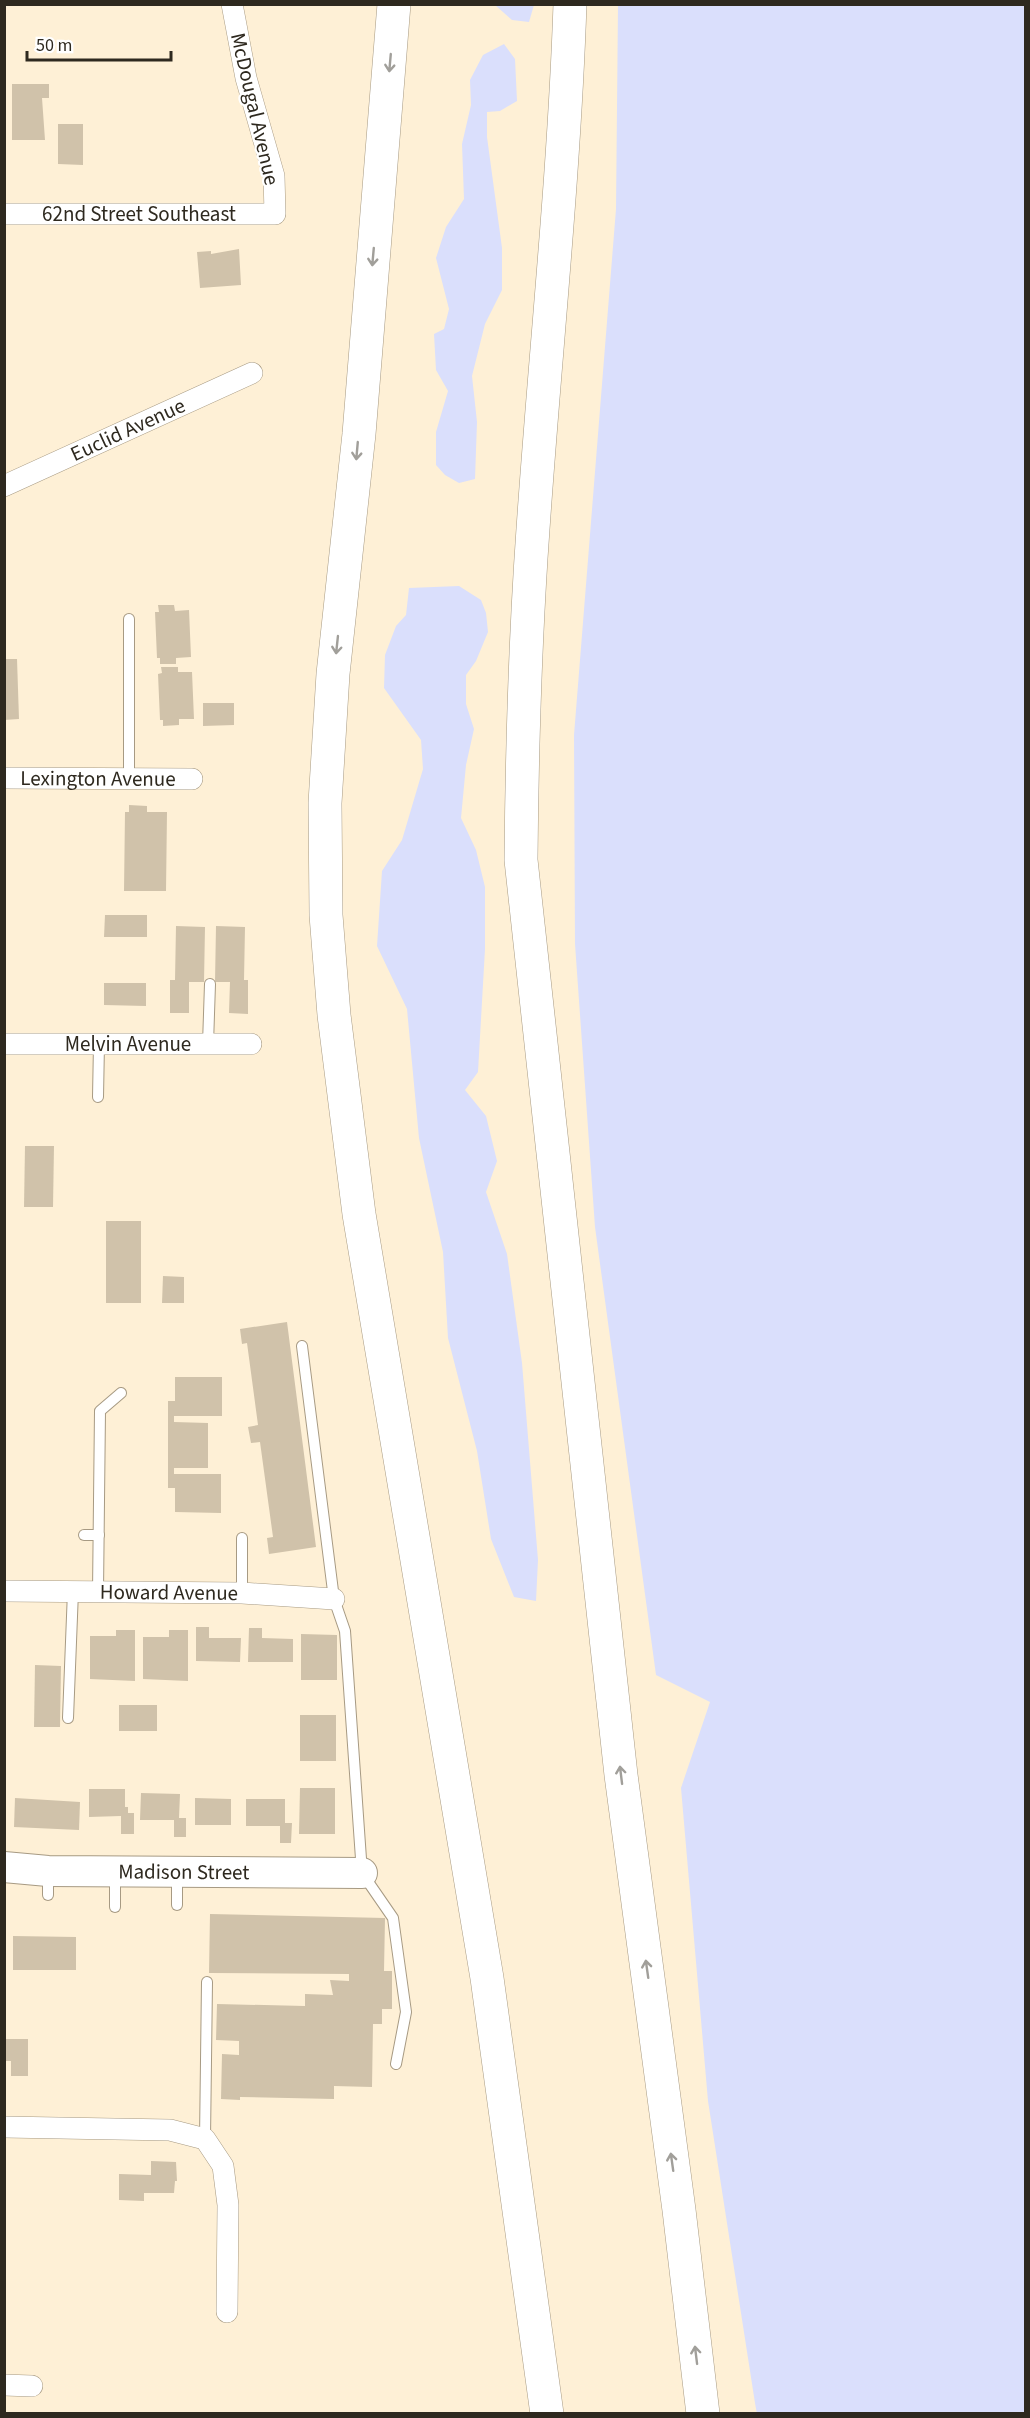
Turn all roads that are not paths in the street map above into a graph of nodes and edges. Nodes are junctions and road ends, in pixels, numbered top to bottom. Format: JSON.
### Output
{"nodes":[{"id":1,"x":232,"y":4,"type":"edge"},
{"id":2,"x":394,"y":4,"type":"edge"},
{"id":3,"x":570,"y":4,"type":"edge"},
{"id":4,"x":4,"y":214,"type":"edge"},
{"id":5,"x":275,"y":214,"type":"joint"},
{"id":6,"x":252,"y":373,"type":"dead end"},
{"id":7,"x":4,"y":486,"type":"edge"},
{"id":8,"x":129,"y":619,"type":"dead end"},
{"id":9,"x":4,"y":778,"type":"edge"},
{"id":10,"x":129,"y":778,"type":"junction"},
{"id":11,"x":192,"y":778,"type":"dead end"},
{"id":12,"x":210,"y":984,"type":"dead end"},
{"id":13,"x":4,"y":1044,"type":"edge"},
{"id":14,"x":99,"y":1044,"type":"junction"},
{"id":15,"x":208,"y":1044,"type":"junction"},
{"id":16,"x":251,"y":1044,"type":"dead end"},
{"id":17,"x":98,"y":1097,"type":"dead end"},
{"id":18,"x":302,"y":1346,"type":"dead end"},
{"id":19,"x":121,"y":1393,"type":"dead end"},
{"id":20,"x":84,"y":1535,"type":"dead end"},
{"id":21,"x":99,"y":1535,"type":"junction"},
{"id":22,"x":242,"y":1538,"type":"dead end"},
{"id":23,"x":4,"y":1591,"type":"edge"},
{"id":24,"x":73,"y":1592,"type":"junction"},
{"id":25,"x":98,"y":1592,"type":"junction"},
{"id":26,"x":242,"y":1593,"type":"junction"},
{"id":27,"x":334,"y":1599,"type":"junction"},
{"id":28,"x":68,"y":1718,"type":"dead end"},
{"id":29,"x":4,"y":1867,"type":"edge"},
{"id":30,"x":115,"y":1872,"type":"junction"},
{"id":31,"x":177,"y":1873,"type":"junction"},
{"id":32,"x":362,"y":1873,"type":"junction"},
{"id":33,"x":177,"y":1905,"type":"dead end"},
{"id":34,"x":115,"y":1907,"type":"dead end"},
{"id":35,"x":207,"y":1982,"type":"dead end"},
{"id":36,"x":396,"y":2064,"type":"dead end"},
{"id":37,"x":4,"y":2127,"type":"edge"},
{"id":38,"x":205,"y":2139,"type":"junction"},
{"id":39,"x":227,"y":2312,"type":"dead end"},
{"id":40,"x":4,"y":2385,"type":"edge"},
{"id":41,"x":32,"y":2386,"type":"dead end"},
{"id":42,"x":547,"y":2414,"type":"edge"},
{"id":43,"x":703,"y":2414,"type":"edge"}],
"edges":[{"from":1,"to":5,"type":"street","name":"McDougal Avenue"},
{"from":2,"to":42,"type":"highway","one_way":true},
{"from":43,"to":3,"type":"highway","one_way":true},
{"from":4,"to":5,"type":"street","name":"62nd Street Southeast"},
{"from":6,"to":7,"type":"street","name":"Euclid Avenue"},
{"from":8,"to":10,"type":"lane"},
{"from":9,"to":10,"type":"street","name":"Lexington Avenue"},
{"from":10,"to":11,"type":"street","name":"Lexington Avenue"},
{"from":12,"to":15,"type":"lane"},
{"from":13,"to":14,"type":"street","name":"Melvin Avenue"},
{"from":14,"to":15,"type":"street","name":"Melvin Avenue"},
{"from":14,"to":17,"type":"lane"},
{"from":15,"to":16,"type":"street","name":"Melvin Avenue"},
{"from":18,"to":27,"type":"lane"},
{"from":19,"to":21,"type":"lane"},
{"from":20,"to":21,"type":"lane"},
{"from":21,"to":25,"type":"lane"},
{"from":22,"to":26,"type":"lane"},
{"from":23,"to":24,"type":"street","name":"Howard Avenue"},
{"from":24,"to":25,"type":"street","name":"Howard Avenue"},
{"from":24,"to":28,"type":"lane"},
{"from":25,"to":26,"type":"street","name":"Howard Avenue"},
{"from":26,"to":27,"type":"street","name":"Howard Avenue"},
{"from":27,"to":32,"type":"lane"},
{"from":29,"to":30,"type":"street","name":"Madison Street"},
{"from":30,"to":31,"type":"street","name":"Madison Street"},
{"from":30,"to":34,"type":"lane"},
{"from":31,"to":32,"type":"street","name":"Madison Street"},
{"from":31,"to":33,"type":"lane"},
{"from":32,"to":36,"type":"lane"},
{"from":35,"to":38,"type":"lane"},
{"from":37,"to":38,"type":"street"},
{"from":38,"to":39,"type":"street"},
{"from":40,"to":41,"type":"street"}]}
